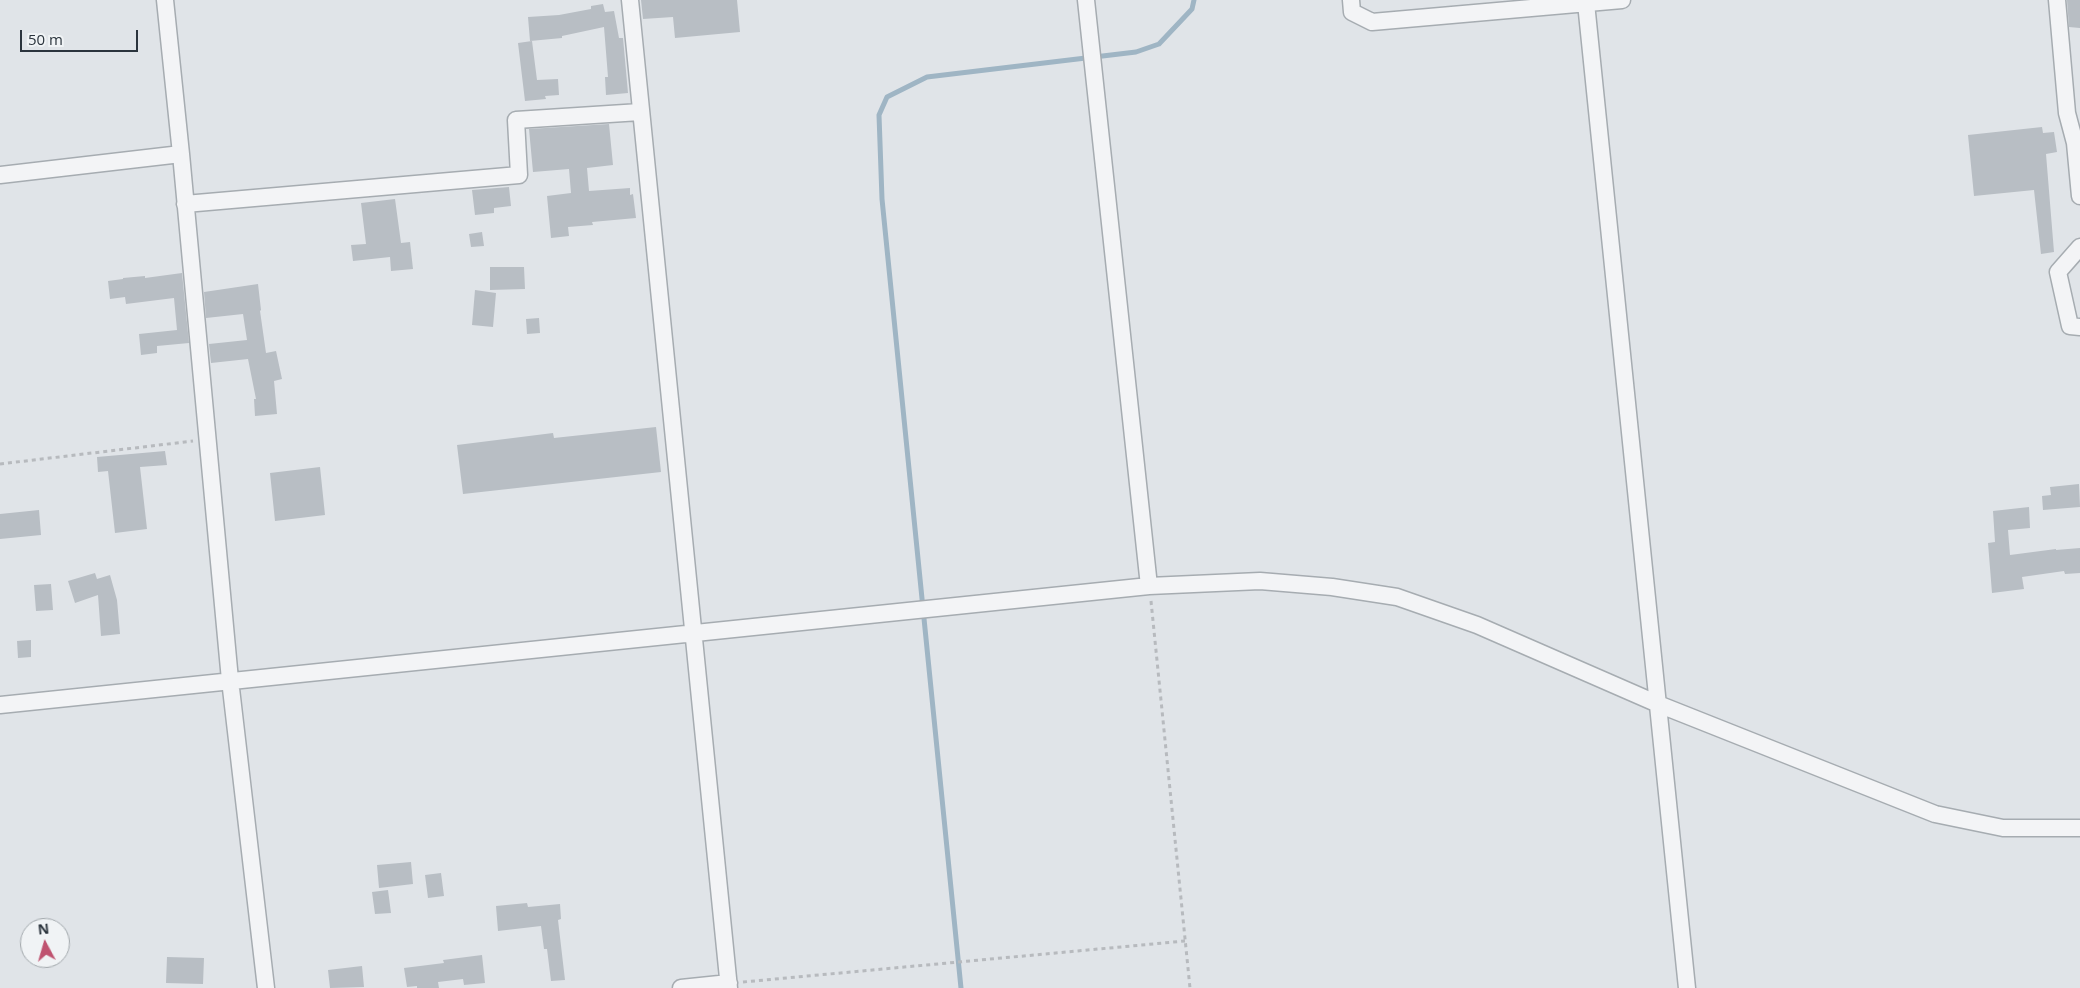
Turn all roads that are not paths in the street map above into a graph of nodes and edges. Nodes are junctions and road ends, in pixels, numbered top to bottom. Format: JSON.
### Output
{"nodes":[{"id":1,"x":165,"y":0,"type":"edge"},
{"id":2,"x":630,"y":0,"type":"edge"},
{"id":3,"x":1086,"y":0,"type":"edge"},
{"id":4,"x":1351,"y":0,"type":"edge"},
{"id":5,"x":1622,"y":0,"type":"edge"},
{"id":6,"x":2057,"y":0,"type":"edge"},
{"id":7,"x":1586,"y":3,"type":"junction"},
{"id":8,"x":640,"y":112,"type":"junction"},
{"id":9,"x":2074,"y":112,"type":"edge"},
{"id":10,"x":182,"y":154,"type":"junction"},
{"id":11,"x":0,"y":175,"type":"edge"},
{"id":12,"x":2080,"y":196,"type":"edge"},
{"id":13,"x":185,"y":204,"type":"junction"},
{"id":14,"x":2080,"y":247,"type":"edge"},
{"id":15,"x":2080,"y":327,"type":"edge"},
{"id":16,"x":1149,"y":586,"type":"junction"},
{"id":17,"x":694,"y":632,"type":"junction"},
{"id":18,"x":230,"y":680,"type":"junction"},
{"id":19,"x":1658,"y":704,"type":"junction"},
{"id":20,"x":0,"y":705,"type":"edge"},
{"id":21,"x":2080,"y":828,"type":"edge"},
{"id":22,"x":729,"y":985,"type":"edge"},
{"id":23,"x":266,"y":988,"type":"edge"},
{"id":24,"x":680,"y":988,"type":"edge"},
{"id":25,"x":1687,"y":988,"type":"edge"}],
"edges":[{"from":1,"to":10,"type":"street"},
{"from":2,"to":8,"type":"street"},
{"from":3,"to":16,"type":"street"},
{"from":4,"to":7,"type":"street"},
{"from":5,"to":7,"type":"street"},
{"from":6,"to":9,"type":"street"},
{"from":7,"to":19,"type":"street"},
{"from":8,"to":13,"type":"street"},
{"from":8,"to":17,"type":"street"},
{"from":9,"to":12,"type":"street"},
{"from":10,"to":11,"type":"street"},
{"from":10,"to":13,"type":"street"},
{"from":13,"to":18,"type":"street"},
{"from":14,"to":15,"type":"street"},
{"from":16,"to":17,"type":"street"},
{"from":16,"to":19,"type":"street"},
{"from":17,"to":18,"type":"street"},
{"from":17,"to":22,"type":"street"},
{"from":18,"to":20,"type":"street"},
{"from":18,"to":23,"type":"street"},
{"from":19,"to":21,"type":"street"},
{"from":19,"to":25,"type":"street"},
{"from":22,"to":24,"type":"street"}]}
